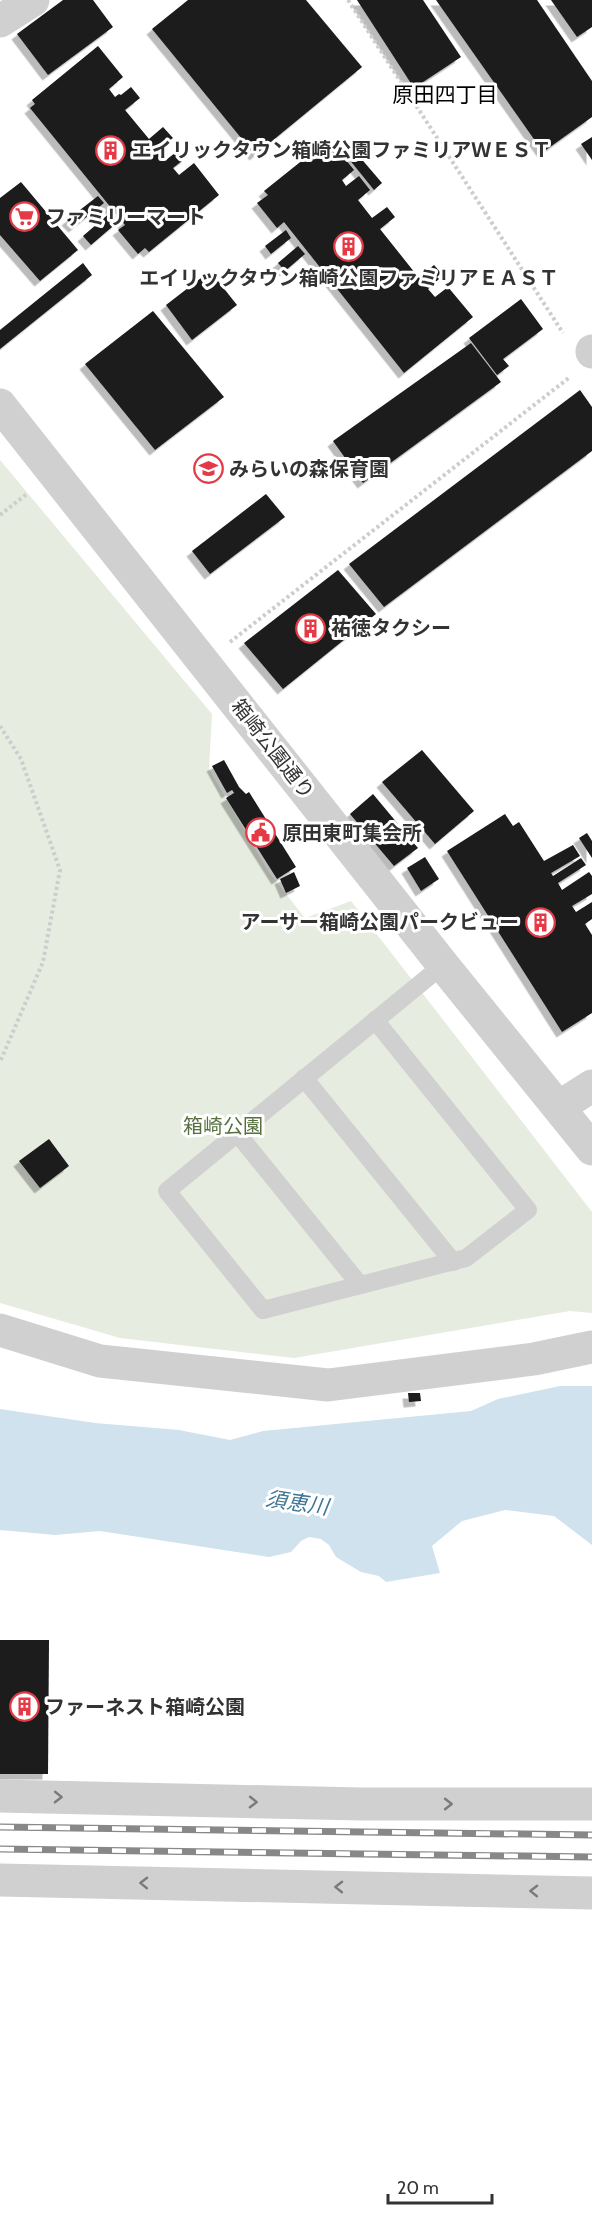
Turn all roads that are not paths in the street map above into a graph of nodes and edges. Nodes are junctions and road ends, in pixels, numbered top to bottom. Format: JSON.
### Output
{"nodes":[{"id":1,"x":33,"y":0,"type":"edge"},
{"id":2,"x":0,"y":21,"type":"edge"},
{"id":3,"x":0,"y":405,"type":"edge"},
{"id":4,"x":443,"y":965,"type":"junction"},
{"id":5,"x":375,"y":1020,"type":"junction"},
{"id":6,"x":304,"y":1078,"type":"junction"},
{"id":7,"x":592,"y":1086,"type":"edge"},
{"id":8,"x":559,"y":1107,"type":"junction"},
{"id":9,"x":237,"y":1133,"type":"junction"},
{"id":10,"x":592,"y":1149,"type":"edge"},
{"id":11,"x":453,"y":1262,"type":"junction"},
{"id":12,"x":360,"y":1285,"type":"junction"},
{"id":13,"x":0,"y":1330,"type":"edge"},
{"id":14,"x":592,"y":1347,"type":"edge"},
{"id":15,"x":0,"y":1796,"type":"edge"},
{"id":16,"x":592,"y":1804,"type":"edge"},
{"id":17,"x":0,"y":1880,"type":"edge"},
{"id":18,"x":592,"y":1893,"type":"edge"}],
"edges":[{"from":1,"to":2,"type":"street"},
{"from":3,"to":4,"type":"street","name":"箱崎公園通り"},
{"from":4,"to":5,"type":"lane"},
{"from":4,"to":8,"type":"street","name":"箱崎公園通り"},
{"from":5,"to":6,"type":"lane"},
{"from":5,"to":11,"type":"lane"},
{"from":6,"to":9,"type":"lane"},
{"from":6,"to":11,"type":"lane"},
{"from":7,"to":8,"type":"street"},
{"from":8,"to":10,"type":"street","name":"箱崎公園通り"},
{"from":9,"to":12,"type":"lane"},
{"from":9,"to":12,"type":"lane"},
{"from":11,"to":12,"type":"lane"},
{"from":13,"to":14,"type":"street"},
{"from":15,"to":16,"type":"street","one_way":true},
{"from":18,"to":17,"type":"street","one_way":true}]}
